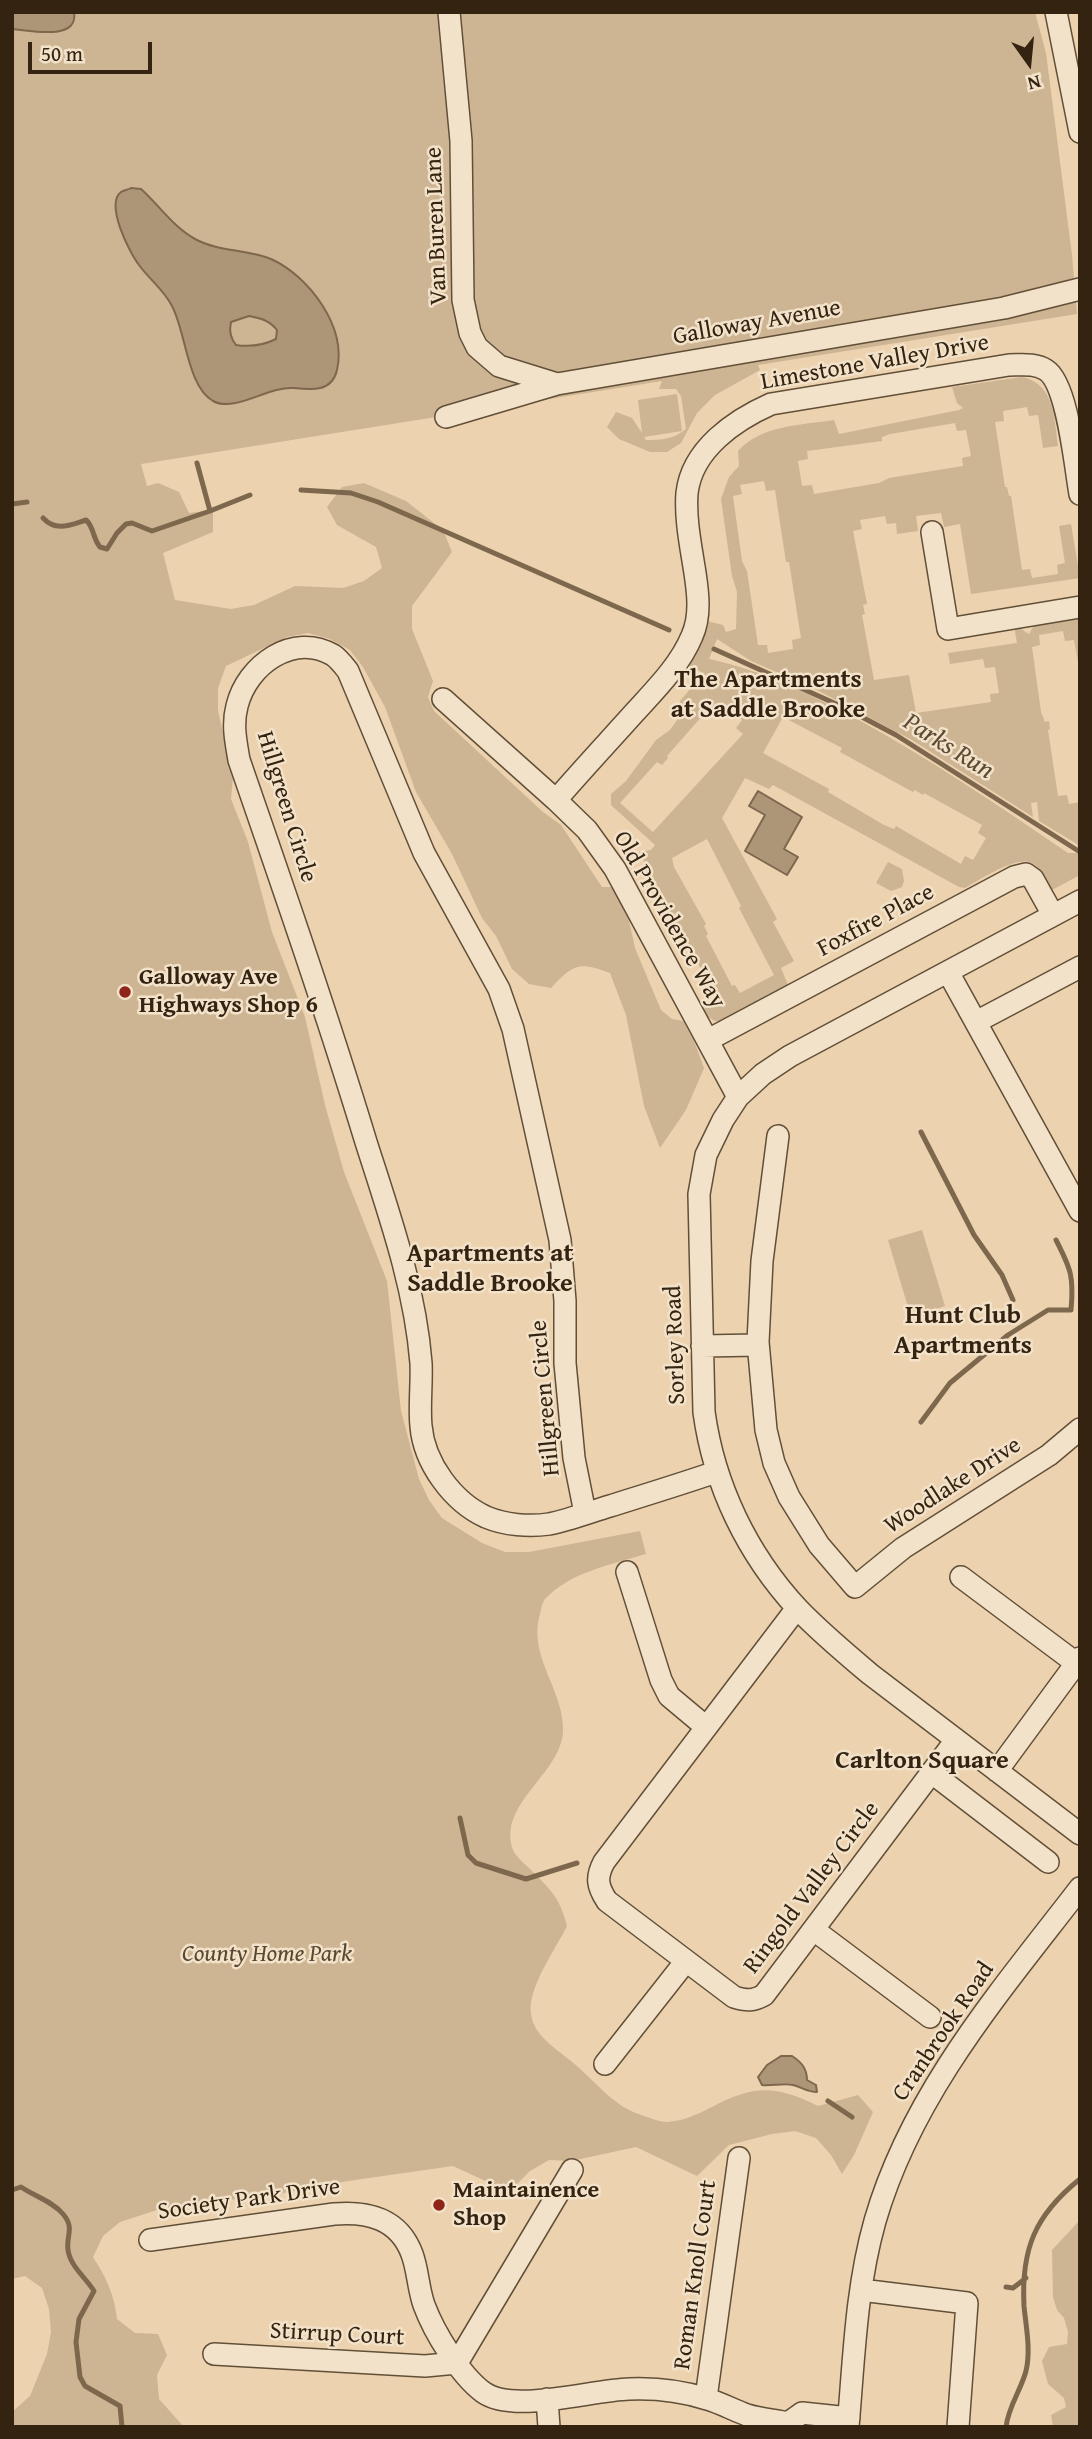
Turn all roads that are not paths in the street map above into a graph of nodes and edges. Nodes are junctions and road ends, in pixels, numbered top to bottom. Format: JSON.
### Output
{"nodes":[{"id":1,"x":449,"y":12,"type":"edge"},
{"id":2,"x":1056,"y":12,"type":"edge"},
{"id":3,"x":1080,"y":132,"type":"edge"},
{"id":4,"x":1080,"y":289,"type":"edge"},
{"id":5,"x":557,"y":384,"type":"junction"},
{"id":6,"x":446,"y":417,"type":"dead end"},
{"id":7,"x":1080,"y":494,"type":"edge"},
{"id":8,"x":932,"y":532,"type":"dead end"},
{"id":9,"x":1080,"y":607,"type":"edge"},
{"id":10,"x":443,"y":699,"type":"dead end"},
{"id":11,"x":556,"y":800,"type":"junction"},
{"id":12,"x":1080,"y":901,"type":"edge"},
{"id":13,"x":1053,"y":915,"type":"junction"},
{"id":14,"x":1080,"y":967,"type":"edge"},
{"id":15,"x":948,"y":972,"type":"junction"},
{"id":16,"x":976,"y":1022,"type":"junction"},
{"id":17,"x":708,"y":1040,"type":"junction"},
{"id":18,"x":738,"y":1097,"type":"junction"},
{"id":19,"x":778,"y":1136,"type":"dead end"},
{"id":20,"x":1080,"y":1211,"type":"edge"},
{"id":21,"x":758,"y":1345,"type":"junction"},
{"id":22,"x":702,"y":1346,"type":"junction"},
{"id":23,"x":1080,"y":1429,"type":"edge"},
{"id":24,"x":716,"y":1472,"type":"junction"},
{"id":25,"x":585,"y":1513,"type":"junction"},
{"id":26,"x":627,"y":1572,"type":"dead end"},
{"id":27,"x":961,"y":1577,"type":"dead end"},
{"id":28,"x":797,"y":1608,"type":"junction"},
{"id":29,"x":1078,"y":1661,"type":"edge"},
{"id":30,"x":706,"y":1727,"type":"junction"},
{"id":31,"x":956,"y":1740,"type":"junction"},
{"id":32,"x":997,"y":1771,"type":"junction"},
{"id":33,"x":932,"y":1773,"type":"junction"},
{"id":34,"x":1080,"y":1834,"type":"edge"},
{"id":35,"x":1048,"y":1862,"type":"dead end"},
{"id":36,"x":1080,"y":1888,"type":"edge"},
{"id":37,"x":814,"y":1930,"type":"junction"},
{"id":38,"x":686,"y":1961,"type":"junction"},
{"id":39,"x":930,"y":2017,"type":"dead end"},
{"id":40,"x":605,"y":2064,"type":"dead end"},
{"id":41,"x":739,"y":2158,"type":"dead end"},
{"id":42,"x":572,"y":2170,"type":"dead end"},
{"id":43,"x":150,"y":2240,"type":"dead end"},
{"id":44,"x":861,"y":2290,"type":"junction"},
{"id":45,"x":214,"y":2354,"type":"dead end"},
{"id":46,"x":457,"y":2363,"type":"junction"},
{"id":47,"x":706,"y":2398,"type":"junction"},
{"id":48,"x":547,"y":2399,"type":"junction"},
{"id":49,"x":849,"y":2422,"type":"edge"},
{"id":50,"x":790,"y":2425,"type":"edge"},
{"id":51,"x":550,"y":2427,"type":"edge"},
{"id":52,"x":958,"y":2427,"type":"edge"}],
"edges":[{"from":1,"to":5,"type":"street","name":"Van Buren Lane"},
{"from":2,"to":3,"type":"street"},
{"from":4,"to":5,"type":"street","name":"Galloway Avenue"},
{"from":5,"to":6,"type":"street","name":"Galloway Avenue"},
{"from":7,"to":11,"type":"street","name":"Limestone Valley Drive"},
{"from":8,"to":9,"type":"street"},
{"from":10,"to":11,"type":"street","name":"Old Providence Way"},
{"from":11,"to":17,"type":"street","name":"Old Providence Way"},
{"from":12,"to":13,"type":"street","name":"Sorley Road"},
{"from":13,"to":15,"type":"street","name":"Sorley Road"},
{"from":13,"to":17,"type":"street","name":"Foxfire Place"},
{"from":14,"to":16,"type":"street"},
{"from":15,"to":16,"type":"street"},
{"from":15,"to":18,"type":"street","name":"Sorley Road"},
{"from":16,"to":20,"type":"street"},
{"from":17,"to":18,"type":"street","name":"Old Providence Way"},
{"from":18,"to":22,"type":"street","name":"Sorley Road"},
{"from":19,"to":21,"type":"street"},
{"from":21,"to":22,"type":"street"},
{"from":21,"to":23,"type":"street","name":"Woodlake Drive"},
{"from":22,"to":24,"type":"street","name":"Sorley Road"},
{"from":24,"to":25,"type":"street","name":"Hillgreen Circle"},
{"from":24,"to":28,"type":"street","name":"Sorley Road"},
{"from":25,"to":25,"type":"street","name":"Hillgreen Circle"},
{"from":26,"to":30,"type":"street"},
{"from":27,"to":29,"type":"street"},
{"from":28,"to":30,"type":"street","name":"Ringold Valley Circle"},
{"from":28,"to":31,"type":"street","name":"Sorley Road"},
{"from":29,"to":32,"type":"street"},
{"from":30,"to":38,"type":"street","name":"Ringold Valley Circle"},
{"from":31,"to":32,"type":"street","name":"Sorley Road"},
{"from":31,"to":33,"type":"street","name":"Ringold Valley Circle"},
{"from":32,"to":34,"type":"street","name":"Sorley Road"},
{"from":33,"to":35,"type":"street"},
{"from":33,"to":37,"type":"street","name":"Ringold Valley Circle"},
{"from":36,"to":44,"type":"street","name":"Cranbrook Road"},
{"from":37,"to":38,"type":"street","name":"Ringold Valley Circle"},
{"from":37,"to":39,"type":"street"},
{"from":38,"to":40,"type":"street"},
{"from":41,"to":47,"type":"street","name":"Roman Knoll Court"},
{"from":42,"to":46,"type":"street"},
{"from":43,"to":46,"type":"street","name":"Society Park Drive"},
{"from":44,"to":49,"type":"street","name":"Cranbrook Road"},
{"from":44,"to":52,"type":"street"},
{"from":45,"to":46,"type":"street","name":"Stirrup Court"},
{"from":46,"to":48,"type":"street","name":"Society Park Drive"},
{"from":47,"to":48,"type":"street","name":"Society Park Drive"},
{"from":47,"to":50,"type":"street","name":"Society Park Drive"},
{"from":48,"to":51,"type":"street"},
{"from":49,"to":50,"type":"street"}]}
